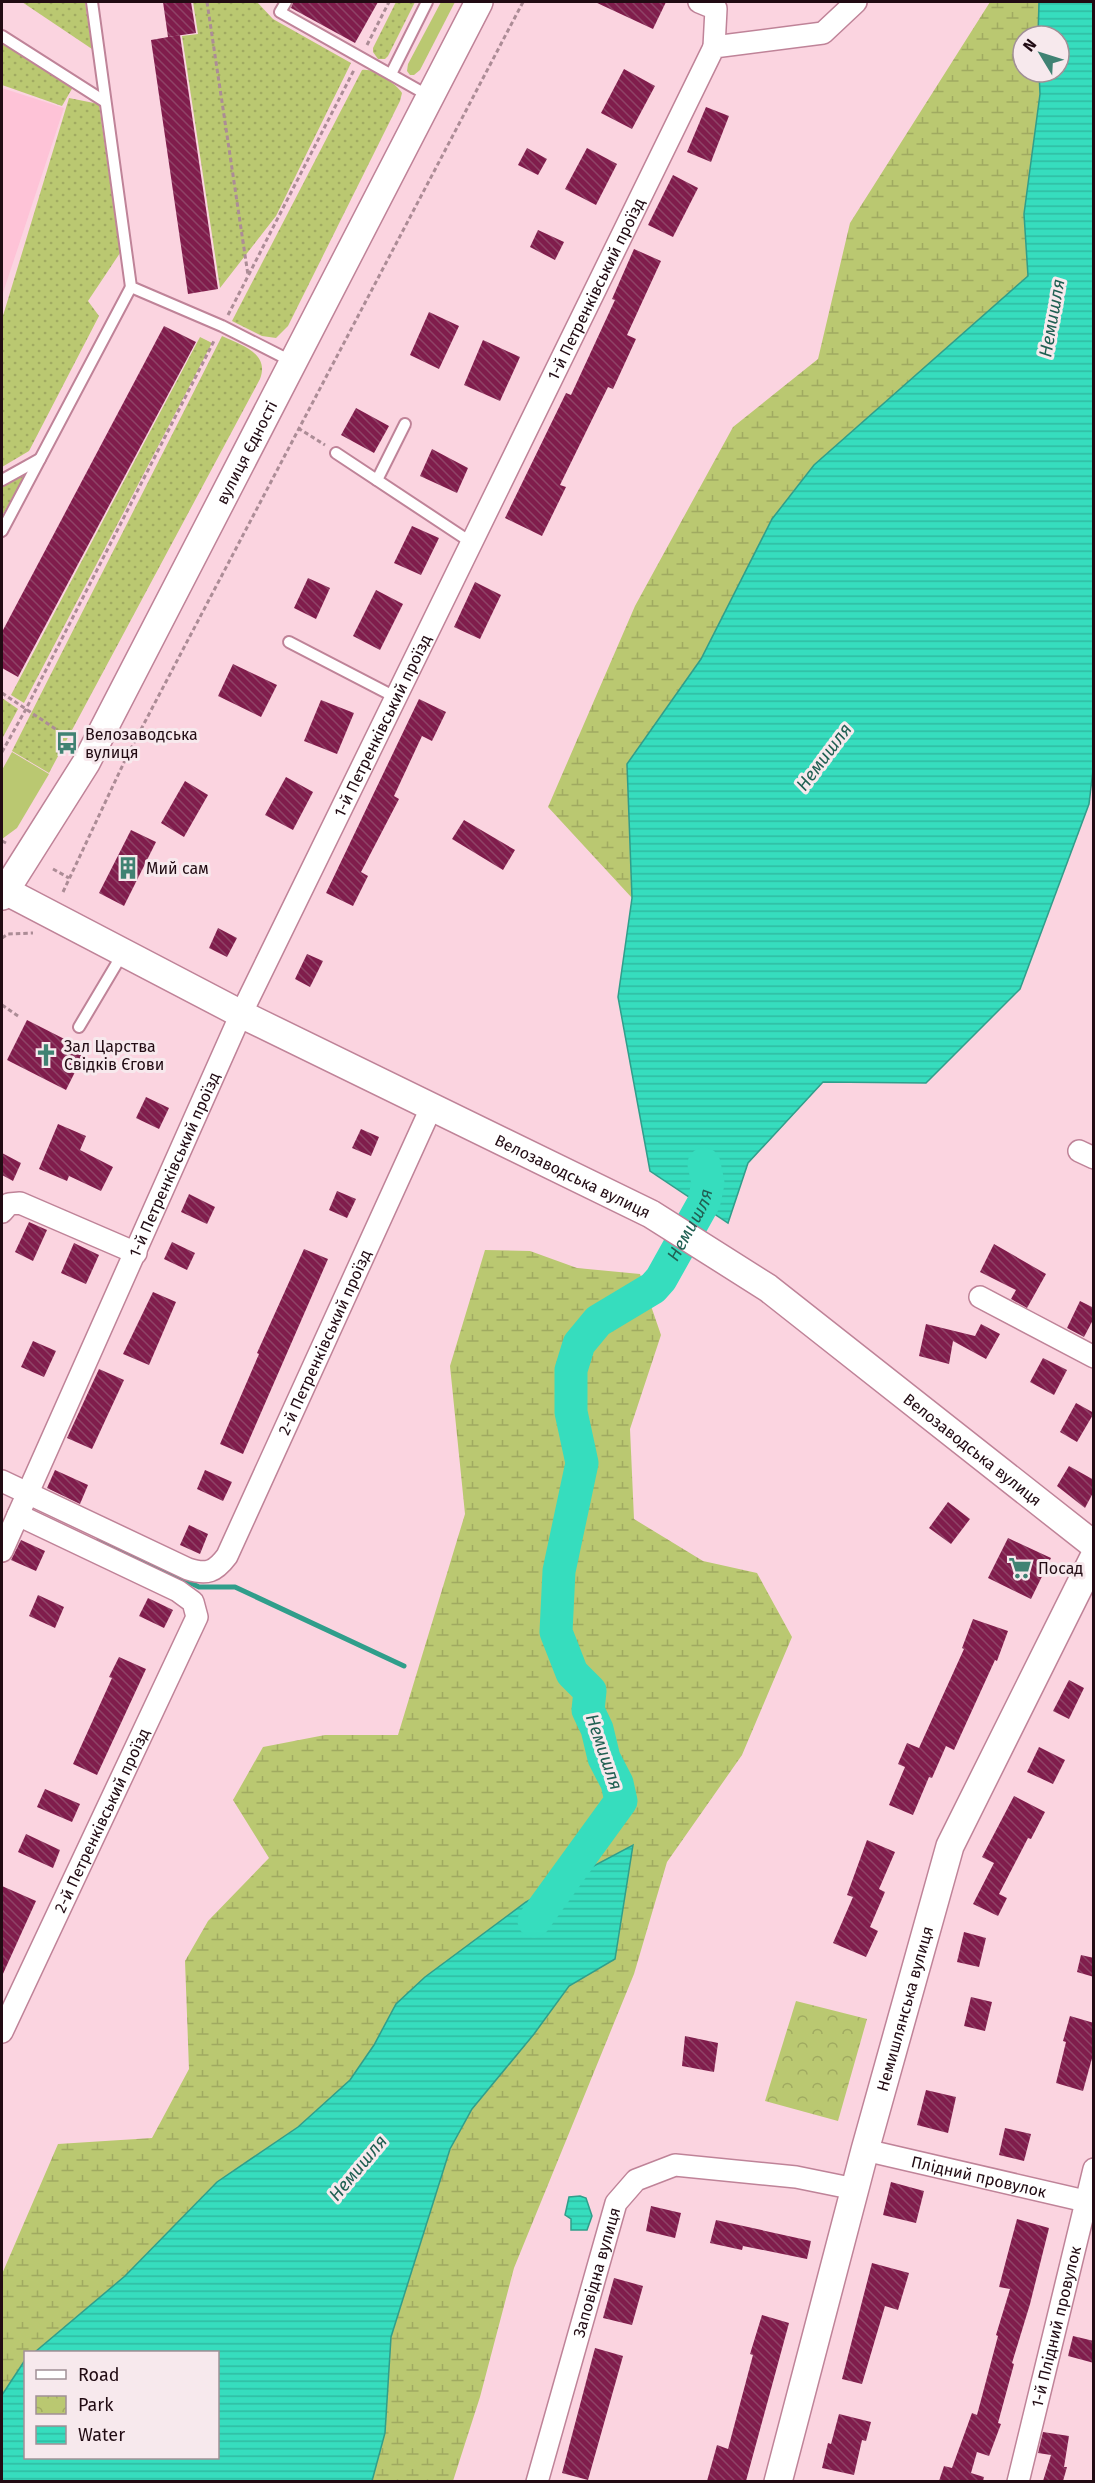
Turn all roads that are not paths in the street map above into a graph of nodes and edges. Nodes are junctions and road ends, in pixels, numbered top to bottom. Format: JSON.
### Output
{"nodes":[{"id":1,"x":92,"y":2,"type":"edge"},
{"id":2,"x":272,"y":2,"type":"edge"},
{"id":3,"x":286,"y":2,"type":"edge"},
{"id":4,"x":427,"y":2,"type":"edge"},
{"id":5,"x":479,"y":2,"type":"edge"},
{"id":6,"x":699,"y":2,"type":"edge"},
{"id":7,"x":856,"y":2,"type":"edge"},
{"id":8,"x":280,"y":12,"type":"junction"},
{"id":9,"x":2,"y":36,"type":"edge"},
{"id":10,"x":714,"y":47,"type":"junction"},
{"id":11,"x":391,"y":74,"type":"junction"},
{"id":12,"x":429,"y":96,"type":"junction"},
{"id":13,"x":104,"y":101,"type":"junction"},
{"id":14,"x":131,"y":287,"type":"junction"},
{"id":15,"x":293,"y":362,"type":"junction"},
{"id":16,"x":405,"y":424,"type":"dead end"},
{"id":17,"x":336,"y":453,"type":"road end"},
{"id":18,"x":40,"y":459,"type":"junction"},
{"id":19,"x":2,"y":480,"type":"edge"},
{"id":20,"x":377,"y":480,"type":"junction"},
{"id":21,"x":2,"y":531,"type":"edge"},
{"id":22,"x":472,"y":543,"type":"junction"},
{"id":23,"x":289,"y":642,"type":"dead end"},
{"id":24,"x":397,"y":699,"type":"junction"},
{"id":25,"x":3,"y":892,"type":"edge"},
{"id":26,"x":123,"y":953,"type":"junction"},
{"id":27,"x":241,"y":1014,"type":"junction"},
{"id":28,"x":79,"y":1027,"type":"dead end"},
{"id":29,"x":431,"y":1108,"type":"junction"},
{"id":30,"x":2,"y":1212,"type":"edge"},
{"id":31,"x":136,"y":1253,"type":"junction"},
{"id":32,"x":980,"y":1297,"type":"dead end"},
{"id":33,"x":1094,"y":1358,"type":"edge"},
{"id":34,"x":2,"y":1481,"type":"edge"},
{"id":35,"x":28,"y":1493,"type":"junction"},
{"id":36,"x":18,"y":1515,"type":"junction"},
{"id":37,"x":1094,"y":1545,"type":"edge"},
{"id":38,"x":2,"y":1551,"type":"edge"},
{"id":39,"x":1094,"y":1557,"type":"edge"},
{"id":40,"x":200,"y":1588,"type":"junction"},
{"id":41,"x":2,"y":2032,"type":"edge"},
{"id":42,"x":865,"y":2150,"type":"junction"},
{"id":43,"x":1094,"y":2169,"type":"edge"},
{"id":44,"x":855,"y":2189,"type":"junction"},
{"id":45,"x":1089,"y":2202,"type":"edge"},
{"id":46,"x":537,"y":2481,"type":"edge"},
{"id":47,"x":778,"y":2481,"type":"edge"},
{"id":48,"x":1018,"y":2481,"type":"edge"}],
"edges":[{"from":1,"to":13,"type":"lane"},
{"from":2,"to":8,"type":"lane"},
{"from":3,"to":8,"type":"lane"},
{"from":4,"to":11,"type":"lane"},
{"from":5,"to":12,"type":"street","name":"вулиця Єдності"},
{"from":6,"to":10,"type":"street"},
{"from":7,"to":10,"type":"street"},
{"from":8,"to":11,"type":"lane"},
{"from":9,"to":13,"type":"lane"},
{"from":10,"to":22,"type":"street","name":"1-й Петренківський проїзд"},
{"from":11,"to":12,"type":"lane"},
{"from":12,"to":15,"type":"street","name":"вулиця Єдності"},
{"from":13,"to":14,"type":"lane"},
{"from":14,"to":15,"type":"lane"},
{"from":14,"to":18,"type":"lane"},
{"from":15,"to":25,"type":"street","name":"вулиця Єдності"},
{"from":16,"to":20,"type":"lane"},
{"from":17,"to":20,"type":"lane"},
{"from":18,"to":19,"type":"lane"},
{"from":18,"to":21,"type":"lane"},
{"from":20,"to":22,"type":"lane"},
{"from":22,"to":24,"type":"street","name":"1-й Петренківський проїзд"},
{"from":23,"to":24,"type":"lane"},
{"from":24,"to":27,"type":"street","name":"1-й Петренківський проїзд"},
{"from":25,"to":26,"type":"street","name":"Велозаводська вулиця"},
{"from":26,"to":27,"type":"street","name":"Велозаводська вулиця"},
{"from":26,"to":28,"type":"lane"},
{"from":27,"to":29,"type":"street","name":"Велозаводська вулиця"},
{"from":27,"to":31,"type":"street","name":"1-й Петренківський проїзд"},
{"from":29,"to":37,"type":"street","name":"Велозаводська вулиця"},
{"from":29,"to":40,"type":"street","name":"2-й Петренківський проїзд"},
{"from":30,"to":31,"type":"street"},
{"from":31,"to":35,"type":"street","name":"1-й Петренківський проїзд"},
{"from":32,"to":33,"type":"street"},
{"from":34,"to":35,"type":"street"},
{"from":35,"to":36,"type":"street","name":"1-й Петренківський проїзд"},
{"from":35,"to":40,"type":"street"},
{"from":36,"to":38,"type":"street","name":"1-й Петренківський проїзд"},
{"from":36,"to":40,"type":"street"},
{"from":39,"to":42,"type":"street","name":"Немишлянська вулиця"},
{"from":40,"to":41,"type":"street","name":"2-й Петренківський проїзд"},
{"from":42,"to":44,"type":"street","name":"Немишлянська вулиця"},
{"from":42,"to":45,"type":"street","name":"Плідний провулок"},
{"from":43,"to":45,"type":"street","name":"1-й Плідний провулок"},
{"from":44,"to":46,"type":"street","name":"Заповідна вулиця"},
{"from":44,"to":47,"type":"street","name":"Немишлянська вулиця"},
{"from":45,"to":48,"type":"street","name":"1-й Плідний провулок"}]}
